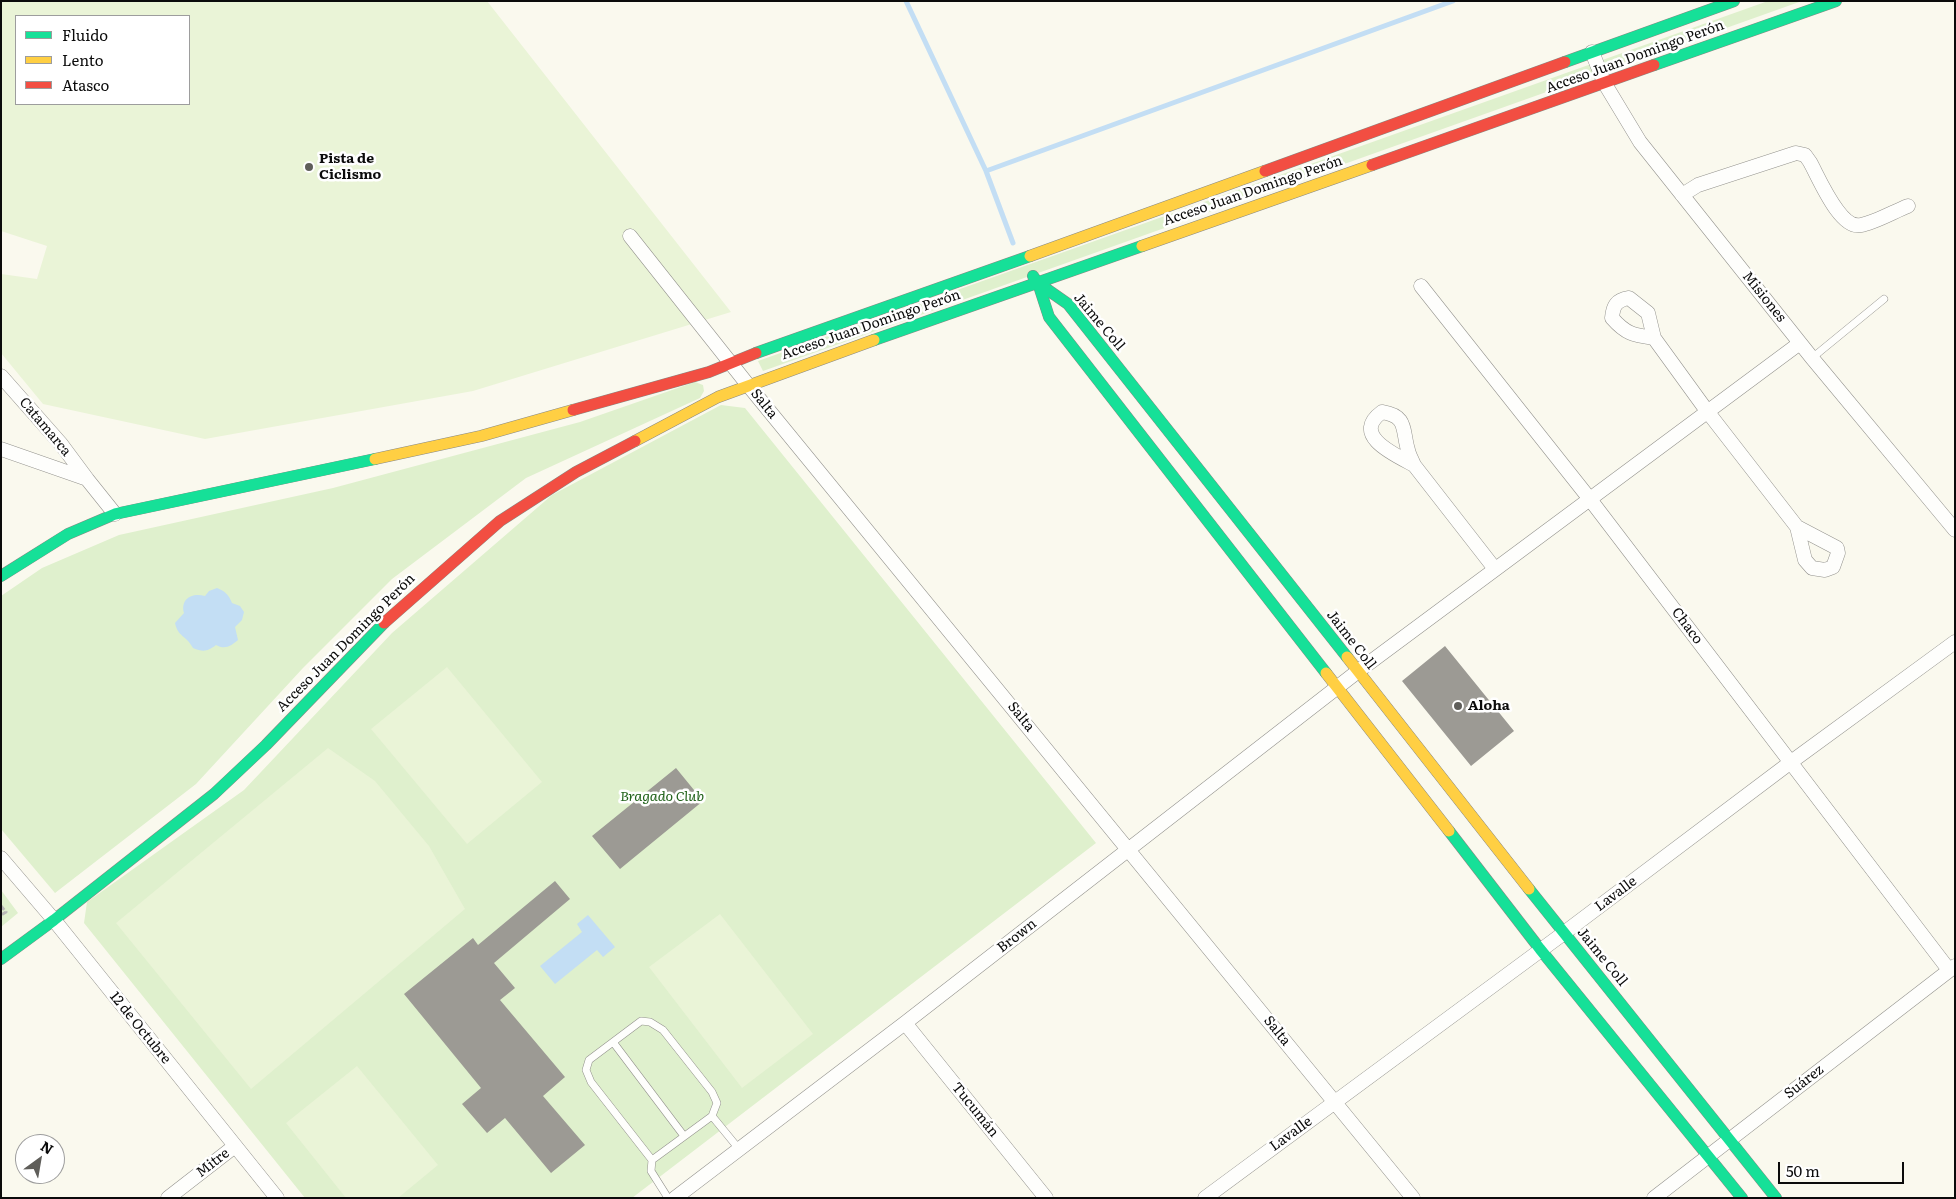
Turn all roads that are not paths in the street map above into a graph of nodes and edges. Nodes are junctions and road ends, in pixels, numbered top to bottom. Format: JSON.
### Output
{"nodes":[{"id":1,"x":1734,"y":1,"type":"edge"},
{"id":2,"x":1836,"y":1,"type":"edge"},
{"id":3,"x":1592,"y":52,"type":"junction"},
{"id":4,"x":1605,"y":84,"type":"junction"},
{"id":5,"x":1682,"y":195,"type":"junction"},
{"id":6,"x":1908,"y":206,"type":"dead end"},
{"id":7,"x":630,"y":236,"type":"dead end"},
{"id":8,"x":1020,"y":260,"type":"junction"},
{"id":9,"x":1038,"y":283,"type":"junction"},
{"id":10,"x":1421,"y":286,"type":"dead end"},
{"id":11,"x":1884,"y":299,"type":"dead end"},
{"id":12,"x":1654,"y":338,"type":"dead end"},
{"id":13,"x":1800,"y":343,"type":"junction"},
{"id":14,"x":1812,"y":358,"type":"junction"},
{"id":15,"x":731,"y":362,"type":"junction"},
{"id":16,"x":1,"y":376,"type":"edge"},
{"id":17,"x":748,"y":385,"type":"junction"},
{"id":18,"x":1707,"y":411,"type":"junction"},
{"id":19,"x":1,"y":449,"type":"edge"},
{"id":20,"x":1414,"y":465,"type":"dead end"},
{"id":21,"x":87,"y":479,"type":"junction"},
{"id":22,"x":1589,"y":498,"type":"junction"},
{"id":23,"x":115,"y":514,"type":"junction"},
{"id":24,"x":1798,"y":527,"type":"dead end"},
{"id":25,"x":1955,"y":530,"type":"edge"},
{"id":26,"x":1495,"y":569,"type":"junction"},
{"id":27,"x":1,"y":576,"type":"edge"},
{"id":28,"x":1955,"y":642,"type":"edge"},
{"id":29,"x":1357,"y":672,"type":"junction"},
{"id":30,"x":1336,"y":688,"type":"junction"},
{"id":31,"x":1791,"y":762,"type":"junction"},
{"id":32,"x":1130,"y":849,"type":"junction"},
{"id":33,"x":1,"y":858,"type":"edge"},
{"id":34,"x":54,"y":920,"type":"junction"},
{"id":35,"x":1564,"y":933,"type":"junction"},
{"id":36,"x":1540,"y":949,"type":"junction"},
{"id":37,"x":1,"y":959,"type":"edge"},
{"id":38,"x":1952,"y":968,"type":"edge"},
{"id":39,"x":905,"y":1023,"type":"junction"},
{"id":40,"x":613,"y":1042,"type":"junction"},
{"id":41,"x":1334,"y":1102,"type":"junction"},
{"id":42,"x":712,"y":1116,"type":"junction"},
{"id":43,"x":684,"y":1136,"type":"junction"},
{"id":44,"x":1728,"y":1140,"type":"junction"},
{"id":45,"x":234,"y":1146,"type":"junction"},
{"id":46,"x":739,"y":1149,"type":"junction"},
{"id":47,"x":1708,"y":1156,"type":"junction"},
{"id":48,"x":652,"y":1160,"type":"junction"},
{"id":49,"x":168,"y":1198,"type":"edge"},
{"id":50,"x":277,"y":1198,"type":"edge"},
{"id":51,"x":668,"y":1198,"type":"edge"},
{"id":52,"x":675,"y":1198,"type":"edge"},
{"id":53,"x":1046,"y":1198,"type":"edge"},
{"id":54,"x":1205,"y":1198,"type":"edge"},
{"id":55,"x":1413,"y":1198,"type":"edge"},
{"id":56,"x":1654,"y":1198,"type":"edge"},
{"id":57,"x":1742,"y":1198,"type":"edge"},
{"id":58,"x":1776,"y":1198,"type":"edge"}],
"edges":[{"from":1,"to":3,"type":"main road","name":"Acceso Juan Domingo Perón"},
{"from":2,"to":4,"type":"main road","name":"Acceso Juan Domingo Perón"},
{"from":3,"to":4,"type":"street","name":"Misiones"},
{"from":3,"to":8,"type":"main road","name":"Acceso Juan Domingo Perón"},
{"from":4,"to":5,"type":"street","name":"Misiones"},
{"from":4,"to":9,"type":"main road","name":"Acceso Juan Domingo Perón"},
{"from":5,"to":6,"type":"street"},
{"from":5,"to":13,"type":"street","name":"Misiones"},
{"from":7,"to":15,"type":"street","name":"Salta"},
{"from":8,"to":9,"type":"main road"},
{"from":8,"to":15,"type":"main road","name":"Acceso Juan Domingo Perón"},
{"from":9,"to":17,"type":"main road","name":"Acceso Juan Domingo Perón"},
{"from":9,"to":29,"type":"main road","name":"Jaime Coll"},
{"from":9,"to":30,"type":"main road"},
{"from":10,"to":22,"type":"street","name":"Chaco"},
{"from":11,"to":14,"type":"lane"},
{"from":12,"to":18,"type":"street"},
{"from":13,"to":14,"type":"street","name":"Misiones"},
{"from":13,"to":18,"type":"street","name":"Brown"},
{"from":14,"to":25,"type":"street","name":"Misiones"},
{"from":15,"to":17,"type":"street","name":"Salta"},
{"from":15,"to":23,"type":"main road","name":"Acceso Juan Domingo Perón"},
{"from":16,"to":21,"type":"street","name":"Catamarca"},
{"from":17,"to":32,"type":"street","name":"Salta"},
{"from":17,"to":34,"type":"main road","name":"Acceso Juan Domingo Perón"},
{"from":18,"to":22,"type":"street","name":"Brown"},
{"from":18,"to":24,"type":"street"},
{"from":19,"to":21,"type":"street"},
{"from":20,"to":26,"type":"street"},
{"from":21,"to":23,"type":"street","name":"Catamarca"},
{"from":22,"to":26,"type":"street","name":"Brown"},
{"from":22,"to":31,"type":"street","name":"Chaco"},
{"from":23,"to":27,"type":"main road","name":"Acceso Juan Domingo Perón"},
{"from":26,"to":29,"type":"street","name":"Brown"},
{"from":28,"to":31,"type":"street","name":"Lavalle"},
{"from":29,"to":30,"type":"street","name":"Brown"},
{"from":29,"to":35,"type":"main road","name":"Jaime Coll"},
{"from":30,"to":32,"type":"street","name":"Brown"},
{"from":30,"to":36,"type":"main road"},
{"from":31,"to":35,"type":"street","name":"Lavalle"},
{"from":31,"to":38,"type":"street","name":"Chaco"},
{"from":32,"to":39,"type":"street","name":"Brown"},
{"from":32,"to":41,"type":"street","name":"Salta"},
{"from":33,"to":34,"type":"street","name":"12 de Octubre"},
{"from":34,"to":37,"type":"main road","name":"Acceso Juan Domingo Perón"},
{"from":34,"to":45,"type":"street","name":"12 de Octubre"},
{"from":35,"to":36,"type":"street","name":"Lavalle"},
{"from":35,"to":44,"type":"main road","name":"Jaime Coll"},
{"from":36,"to":41,"type":"street","name":"Lavalle"},
{"from":36,"to":47,"type":"main road"},
{"from":38,"to":44,"type":"street","name":"Suárez"},
{"from":39,"to":46,"type":"street","name":"Brown"},
{"from":39,"to":53,"type":"street","name":"Tucumán"},
{"from":40,"to":42,"type":"lane"},
{"from":40,"to":43,"type":"lane"},
{"from":40,"to":48,"type":"lane"},
{"from":41,"to":54,"type":"street","name":"Lavalle"},
{"from":41,"to":55,"type":"street","name":"Salta"},
{"from":42,"to":43,"type":"lane"},
{"from":42,"to":46,"type":"lane"},
{"from":43,"to":48,"type":"lane"},
{"from":44,"to":47,"type":"street","name":"Suárez"},
{"from":44,"to":58,"type":"main road","name":"Jaime Coll"},
{"from":45,"to":49,"type":"street","name":"Mitre"},
{"from":45,"to":50,"type":"street","name":"12 de Octubre"},
{"from":46,"to":52,"type":"street","name":"Brown"},
{"from":47,"to":56,"type":"street","name":"Suárez"},
{"from":47,"to":57,"type":"main road"},
{"from":48,"to":51,"type":"lane"}]}
